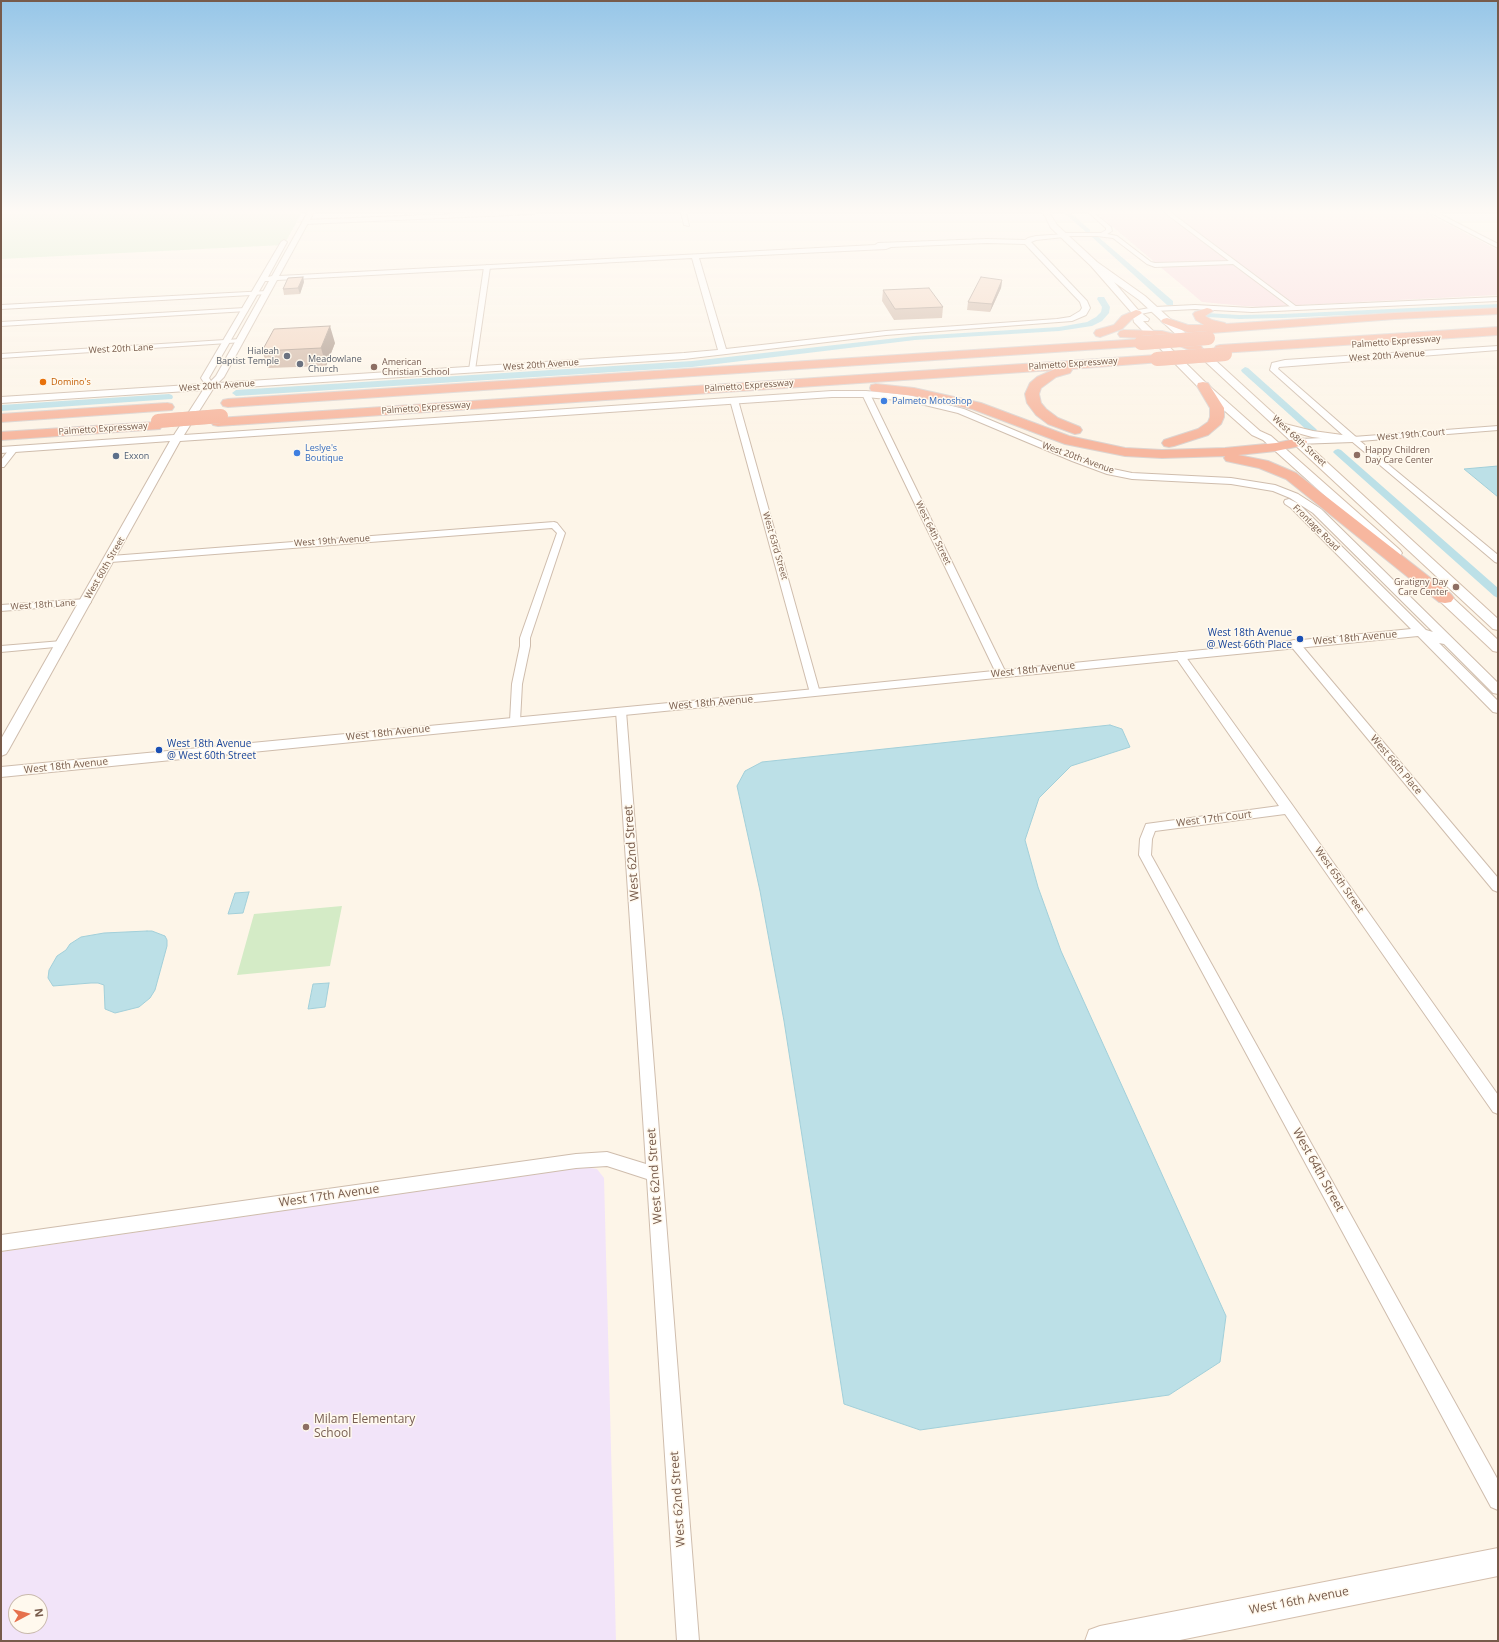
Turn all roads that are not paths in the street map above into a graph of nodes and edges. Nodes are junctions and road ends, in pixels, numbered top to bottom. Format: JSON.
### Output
{"nodes":[{"id":1,"x":257,"y":289,"type":"edge"},
{"id":2,"x":269,"y":289,"type":"edge"},
{"id":3,"x":484,"y":289,"type":"edge"},
{"id":4,"x":705,"y":289,"type":"edge"},
{"id":5,"x":1071,"y":289,"type":"edge"},
{"id":6,"x":1115,"y":289,"type":"edge"},
{"id":7,"x":1129,"y":289,"type":"edge"},
{"id":8,"x":1270,"y":289,"type":"edge"},
{"id":9,"x":254,"y":293,"type":"junction"},
{"id":10,"x":267,"y":293,"type":"junction"},
{"id":11,"x":1498,"y":299,"type":"edge"},
{"id":12,"x":17,"y":306,"type":"junction"},
{"id":13,"x":1,"y":307,"type":"edge"},
{"id":14,"x":1294,"y":307,"type":"junction"},
{"id":15,"x":1155,"y":309,"type":"junction"},
{"id":16,"x":1235,"y":309,"type":"junction"},
{"id":17,"x":245,"y":310,"type":"junction"},
{"id":18,"x":1207,"y":311,"type":"junction"},
{"id":19,"x":1498,"y":311,"type":"edge"},
{"id":20,"x":1136,"y":313,"type":"junction"},
{"id":21,"x":4,"y":319,"type":"edge"},
{"id":22,"x":1498,"y":319,"type":"edge"},
{"id":23,"x":1167,"y":321,"type":"junction"},
{"id":24,"x":1498,"y":324,"type":"edge"},
{"id":25,"x":1250,"y":327,"type":"junction"},
{"id":26,"x":1498,"y":331,"type":"edge"},
{"id":27,"x":1498,"y":336,"type":"edge"},
{"id":28,"x":1085,"y":337,"type":"junction"},
{"id":29,"x":241,"y":341,"type":"junction"},
{"id":30,"x":226,"y":342,"type":"junction"},
{"id":31,"x":1158,"y":342,"type":"junction"},
{"id":32,"x":1215,"y":343,"type":"junction"},
{"id":33,"x":1498,"y":348,"type":"edge"},
{"id":34,"x":1197,"y":349,"type":"joint"},
{"id":35,"x":723,"y":352,"type":"junction"},
{"id":36,"x":1,"y":356,"type":"edge"},
{"id":37,"x":472,"y":370,"type":"junction"},
{"id":38,"x":567,"y":380,"type":"junction"},
{"id":39,"x":210,"y":386,"type":"junction"},
{"id":40,"x":747,"y":386,"type":"junction"},
{"id":41,"x":1203,"y":386,"type":"junction"},
{"id":42,"x":866,"y":394,"type":"junction"},
{"id":43,"x":1,"y":400,"type":"edge"},
{"id":44,"x":734,"y":400,"type":"junction"},
{"id":45,"x":223,"y":412,"type":"junction"},
{"id":46,"x":161,"y":416,"type":"junction"},
{"id":47,"x":1,"y":418,"type":"edge"},
{"id":48,"x":1,"y":423,"type":"edge"},
{"id":49,"x":1280,"y":424,"type":"junction"},
{"id":50,"x":1498,"y":428,"type":"edge"},
{"id":51,"x":1,"y":431,"type":"edge"},
{"id":52,"x":1,"y":436,"type":"edge"},
{"id":53,"x":177,"y":438,"type":"junction"},
{"id":54,"x":1353,"y":439,"type":"junction"},
{"id":55,"x":1271,"y":442,"type":"junction"},
{"id":56,"x":1300,"y":442,"type":"junction"},
{"id":57,"x":1169,"y":443,"type":"junction"},
{"id":58,"x":14,"y":449,"type":"junction"},
{"id":59,"x":1,"y":450,"type":"edge"},
{"id":60,"x":1182,"y":454,"type":"junction"},
{"id":61,"x":1,"y":465,"type":"edge"},
{"id":62,"x":1254,"y":485,"type":"junction"},
{"id":63,"x":110,"y":559,"type":"junction"},
{"id":64,"x":1498,"y":560,"type":"edge"},
{"id":65,"x":1445,"y":598,"type":"junction"},
{"id":66,"x":86,"y":602,"type":"junction"},
{"id":67,"x":1,"y":608,"type":"edge"},
{"id":68,"x":1498,"y":626,"type":"edge"},
{"id":69,"x":1420,"y":632,"type":"junction"},
{"id":70,"x":1294,"y":643,"type":"junction"},
{"id":71,"x":62,"y":644,"type":"junction"},
{"id":72,"x":1452,"y":645,"type":"junction"},
{"id":73,"x":1498,"y":648,"type":"edge"},
{"id":74,"x":1,"y":649,"type":"edge"},
{"id":75,"x":1179,"y":655,"type":"junction"},
{"id":76,"x":1001,"y":673,"type":"junction"},
{"id":77,"x":1498,"y":690,"type":"edge"},
{"id":78,"x":815,"y":693,"type":"junction"},
{"id":79,"x":1498,"y":709,"type":"edge"},
{"id":80,"x":621,"y":711,"type":"junction"},
{"id":81,"x":515,"y":721,"type":"junction"},
{"id":82,"x":1,"y":751,"type":"edge"},
{"id":83,"x":1,"y":772,"type":"edge"},
{"id":84,"x":1290,"y":809,"type":"junction"},
{"id":85,"x":1146,"y":839,"type":"joint"},
{"id":86,"x":1498,"y":887,"type":"edge"},
{"id":87,"x":1498,"y":1107,"type":"edge"},
{"id":88,"x":655,"y":1174,"type":"junction"},
{"id":89,"x":1,"y":1243,"type":"edge"},
{"id":90,"x":1498,"y":1500,"type":"edge"},
{"id":91,"x":1498,"y":1562,"type":"edge"},
{"id":92,"x":688,"y":1641,"type":"edge"},
{"id":93,"x":1100,"y":1641,"type":"edge"}],
"edges":[{"from":1,"to":9,"type":"street"},
{"from":2,"to":10,"type":"street","name":"West 60th Street"},
{"from":3,"to":37,"type":"street"},
{"from":4,"to":35,"type":"street"},
{"from":5,"to":35,"type":"street","name":"West 20th Avenue"},
{"from":6,"to":20,"type":"main road","name":"West 68th Street"},
{"from":7,"to":15,"type":"main road","name":"West 68th Street"},
{"from":8,"to":14,"type":"street"},
{"from":9,"to":10,"type":"street"},
{"from":9,"to":12,"type":"street"},
{"from":9,"to":17,"type":"street"},
{"from":10,"to":29,"type":"street","name":"West 60th Street"},
{"from":11,"to":14,"type":"street"},
{"from":12,"to":13,"type":"street"},
{"from":12,"to":21,"type":"street"},
{"from":14,"to":16,"type":"street"},
{"from":15,"to":16,"type":"street"},
{"from":15,"to":20,"type":"street"},
{"from":15,"to":23,"type":"main road","name":"West 68th Street"},
{"from":16,"to":18,"type":"street"},
{"from":17,"to":21,"type":"street"},
{"from":17,"to":30,"type":"street"},
{"from":18,"to":23,"type":"street"},
{"from":18,"to":25,"type":"highway"},
{"from":19,"to":25,"type":"highway"},
{"from":20,"to":28,"type":"highway"},
{"from":20,"to":31,"type":"main road","name":"West 68th Street"},
{"from":22,"to":32,"type":"highway","name":"Palmetto Expressway"},
{"from":23,"to":31,"type":"main road","name":"West 68th Street"},
{"from":23,"to":32,"type":"highway"},
{"from":24,"to":32,"type":"highway"},
{"from":25,"to":32,"type":"highway"},
{"from":26,"to":32,"type":"highway"},
{"from":27,"to":32,"type":"highway","name":"Palmetto Expressway"},
{"from":28,"to":31,"type":"highway"},
{"from":28,"to":38,"type":"highway"},
{"from":29,"to":30,"type":"street","name":"West 20th Lane"},
{"from":29,"to":39,"type":"street","name":"West 60th Street"},
{"from":30,"to":36,"type":"street","name":"West 20th Lane"},
{"from":30,"to":39,"type":"street"},
{"from":31,"to":32,"type":"highway","name":"Palmetto Expressway","bridge":true},
{"from":31,"to":32,"type":"highway","name":"Palmetto Expressway","bridge":true},
{"from":31,"to":32,"type":"highway"},
{"from":31,"to":34,"type":"highway"},
{"from":31,"to":38,"type":"highway","name":"Palmetto Expressway"},
{"from":31,"to":40,"type":"highway","name":"Palmetto Expressway"},
{"from":31,"to":41,"type":"main road","name":"West 68th Street"},
{"from":31,"to":45,"type":"highway"},
{"from":31,"to":55,"type":"main road","name":"West 68th Street"},
{"from":31,"to":57,"type":"highway"},
{"from":33,"to":54,"type":"street","name":"West 20th Avenue"},
{"from":34,"to":49,"type":"main road","name":"West 68th Street"},
{"from":35,"to":37,"type":"street","name":"West 20th Avenue"},
{"from":37,"to":39,"type":"street","name":"West 20th Avenue"},
{"from":38,"to":45,"type":"highway","name":"Palmetto Expressway"},
{"from":39,"to":43,"type":"street","name":"West 20th Avenue"},
{"from":39,"to":53,"type":"street","name":"West 60th Street"},
{"from":40,"to":45,"type":"highway","name":"Palmetto Expressway"},
{"from":40,"to":60,"type":"highway"},
{"from":41,"to":55,"type":"main road","name":"West 68th Street"},
{"from":41,"to":57,"type":"highway"},
{"from":42,"to":44,"type":"street"},
{"from":42,"to":62,"type":"street","name":"West 20th Avenue"},
{"from":42,"to":76,"type":"street","name":"West 64th Street"},
{"from":44,"to":53,"type":"street"},
{"from":44,"to":78,"type":"street","name":"West 63rd Street"},
{"from":45,"to":46,"type":"highway","name":"Palmetto Expressway"},
{"from":45,"to":46,"type":"highway","name":"Palmetto Expressway"},
{"from":46,"to":47,"type":"highway","name":"Palmetto Expressway"},
{"from":46,"to":48,"type":"highway"},
{"from":46,"to":51,"type":"highway"},
{"from":46,"to":52,"type":"highway","name":"Palmetto Expressway"},
{"from":49,"to":54,"type":"main road"},
{"from":49,"to":56,"type":"main road","name":"West 68th Street"},
{"from":50,"to":54,"type":"street","name":"West 19th Court"},
{"from":53,"to":58,"type":"street"},
{"from":53,"to":63,"type":"street","name":"West 60th Street"},
{"from":54,"to":56,"type":"street","name":"West 19th Court"},
{"from":54,"to":64,"type":"street"},
{"from":55,"to":56,"type":"highway"},
{"from":55,"to":57,"type":"highway"},
{"from":55,"to":60,"type":"highway"},
{"from":55,"to":65,"type":"main road","name":"West 68th Street"},
{"from":56,"to":68,"type":"main road","name":"West 68th Street"},
{"from":58,"to":59,"type":"street"},
{"from":58,"to":61,"type":"street"},
{"from":60,"to":65,"type":"highway"},
{"from":62,"to":69,"type":"street","name":"Frontage Road"},
{"from":62,"to":72,"type":"street","name":"Frontage Road"},
{"from":63,"to":66,"type":"street","name":"West 60th Street"},
{"from":63,"to":81,"type":"street","name":"West 19th Avenue"},
{"from":65,"to":73,"type":"main road","name":"West 68th Street"},
{"from":66,"to":67,"type":"street","name":"West 18th Lane"},
{"from":66,"to":71,"type":"street","name":"West 60th Street"},
{"from":69,"to":70,"type":"street","name":"West 18th Avenue"},
{"from":69,"to":72,"type":"street"},
{"from":69,"to":79,"type":"street","name":"Frontage Road"},
{"from":70,"to":75,"type":"street","name":"West 18th Avenue"},
{"from":70,"to":86,"type":"street","name":"West 66th Place"},
{"from":71,"to":74,"type":"street"},
{"from":71,"to":82,"type":"street","name":"West 60th Street"},
{"from":72,"to":77,"type":"street","name":"Frontage Road"},
{"from":75,"to":76,"type":"street","name":"West 18th Avenue"},
{"from":75,"to":84,"type":"street","name":"West 65th Street"},
{"from":76,"to":78,"type":"street","name":"West 18th Avenue"},
{"from":78,"to":80,"type":"street","name":"West 18th Avenue"},
{"from":80,"to":81,"type":"street","name":"West 18th Avenue"},
{"from":80,"to":88,"type":"street","name":"West 62nd Street"},
{"from":81,"to":83,"type":"street","name":"West 18th Avenue"},
{"from":84,"to":85,"type":"street","name":"West 17th Court"},
{"from":84,"to":87,"type":"street","name":"West 65th Street"},
{"from":85,"to":90,"type":"street","name":"West 64th Street"},
{"from":88,"to":89,"type":"street","name":"West 17th Avenue"},
{"from":88,"to":92,"type":"street","name":"West 62nd Street"},
{"from":91,"to":93,"type":"main road","name":"West 16th Avenue"}]}
